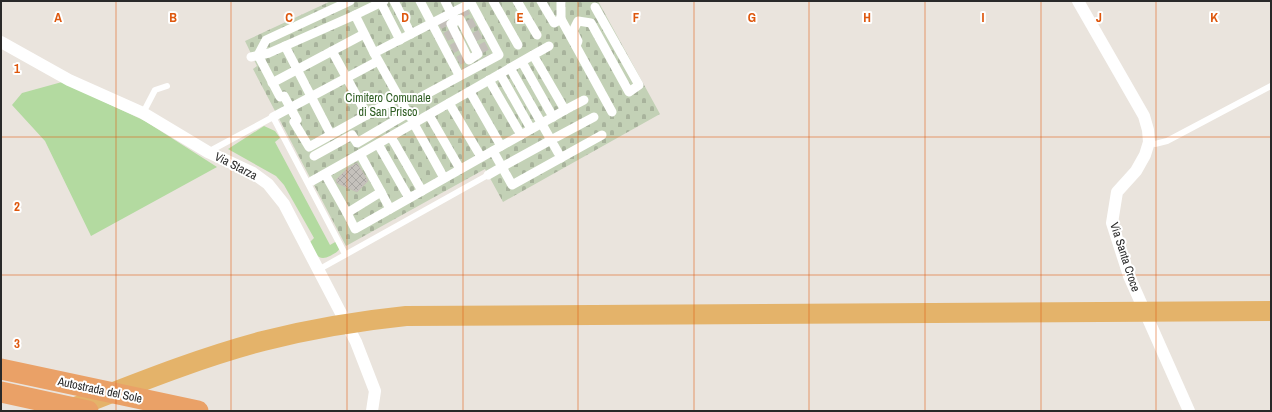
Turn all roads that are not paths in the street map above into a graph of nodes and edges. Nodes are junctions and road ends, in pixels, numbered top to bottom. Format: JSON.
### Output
{"nodes":[{"id":1,"x":350,"y":1,"type":"edge"},
{"id":2,"x":394,"y":1,"type":"edge"},
{"id":3,"x":420,"y":1,"type":"edge"},
{"id":4,"x":444,"y":1,"type":"edge"},
{"id":5,"x":493,"y":1,"type":"edge"},
{"id":6,"x":517,"y":1,"type":"edge"},
{"id":7,"x":541,"y":1,"type":"edge"},
{"id":8,"x":564,"y":1,"type":"edge"},
{"id":9,"x":1078,"y":1,"type":"edge"},
{"id":10,"x":383,"y":2,"type":"edge"},
{"id":11,"x":472,"y":2,"type":"edge"},
{"id":12,"x":595,"y":7,"type":"dead end"},
{"id":13,"x":451,"y":13,"type":"junction"},
{"id":14,"x":355,"y":16,"type":"junction"},
{"id":15,"x":561,"y":19,"type":"junction"},
{"id":16,"x":432,"y":24,"type":"junction"},
{"id":17,"x":364,"y":34,"type":"junction"},
{"id":18,"x":411,"y":34,"type":"junction"},
{"id":19,"x":537,"y":35,"type":"dead end"},
{"id":20,"x":400,"y":40,"type":"junction"},
{"id":21,"x":1,"y":42,"type":"edge"},
{"id":22,"x":518,"y":45,"type":"dead end"},
{"id":23,"x":285,"y":46,"type":"junction"},
{"id":24,"x":549,"y":46,"type":"dead end"},
{"id":25,"x":576,"y":46,"type":"junction"},
{"id":26,"x":332,"y":52,"type":"junction"},
{"id":27,"x":533,"y":55,"type":"junction"},
{"id":28,"x":255,"y":56,"type":"junction"},
{"id":29,"x":376,"y":57,"type":"junction"},
{"id":30,"x":476,"y":61,"type":"junction"},
{"id":31,"x":522,"y":62,"type":"junction"},
{"id":32,"x":510,"y":68,"type":"junction"},
{"id":33,"x":296,"y":70,"type":"junction"},
{"id":34,"x":500,"y":74,"type":"junction"},
{"id":35,"x":459,"y":75,"type":"junction"},
{"id":36,"x":346,"y":78,"type":"junction"},
{"id":37,"x":489,"y":80,"type":"junction"},
{"id":38,"x":272,"y":83,"type":"junction"},
{"id":39,"x":167,"y":86,"type":"dead end"},
{"id":40,"x":1271,"y":86,"type":"edge"},
{"id":41,"x":470,"y":92,"type":"junction"},
{"id":42,"x":310,"y":97,"type":"junction"},
{"id":43,"x":399,"y":97,"type":"junction"},
{"id":44,"x":421,"y":97,"type":"dead end"},
{"id":45,"x":584,"y":100,"type":"dead end"},
{"id":46,"x":449,"y":103,"type":"junction"},
{"id":47,"x":290,"y":108,"type":"junction"},
{"id":48,"x":565,"y":110,"type":"junction"},
{"id":49,"x":612,"y":112,"type":"dead end"},
{"id":50,"x":144,"y":113,"type":"junction"},
{"id":51,"x":367,"y":115,"type":"junction"},
{"id":52,"x":429,"y":115,"type":"junction"},
{"id":53,"x":272,"y":117,"type":"junction"},
{"id":54,"x":553,"y":117,"type":"junction"},
{"id":55,"x":594,"y":117,"type":"dead end"},
{"id":56,"x":411,"y":118,"type":"junction"},
{"id":57,"x":542,"y":123,"type":"junction"},
{"id":58,"x":531,"y":129,"type":"junction"},
{"id":59,"x":331,"y":135,"type":"junction"},
{"id":60,"x":521,"y":135,"type":"junction"},
{"id":61,"x":602,"y":135,"type":"dead end"},
{"id":62,"x":391,"y":137,"type":"junction"},
{"id":63,"x":551,"y":140,"type":"junction"},
{"id":64,"x":1149,"y":142,"type":"junction"},
{"id":65,"x":378,"y":144,"type":"junction"},
{"id":66,"x":497,"y":148,"type":"junction"},
{"id":67,"x":208,"y":152,"type":"junction"},
{"id":68,"x":360,"y":154,"type":"junction"},
{"id":69,"x":314,"y":156,"type":"dead end"},
{"id":70,"x":481,"y":157,"type":"junction"},
{"id":71,"x":561,"y":158,"type":"junction"},
{"id":72,"x":502,"y":167,"type":"junction"},
{"id":73,"x":460,"y":169,"type":"junction"},
{"id":74,"x":325,"y":174,"type":"junction"},
{"id":75,"x":488,"y":175,"type":"joint"},
{"id":76,"x":444,"y":178,"type":"junction"},
{"id":77,"x":312,"y":181,"type":"dead end"},
{"id":78,"x":422,"y":191,"type":"junction"},
{"id":79,"x":381,"y":192,"type":"junction"},
{"id":80,"x":409,"y":198,"type":"junction"},
{"id":81,"x":390,"y":209,"type":"junction"},
{"id":82,"x":347,"y":213,"type":"junction"},
{"id":83,"x":345,"y":254,"type":"junction"},
{"id":84,"x":318,"y":270,"type":"junction"},
{"id":85,"x":1271,"y":311,"type":"edge"},
{"id":86,"x":1,"y":369,"type":"edge"},
{"id":87,"x":1,"y":392,"type":"edge"},
{"id":88,"x":372,"y":408,"type":"edge"},
{"id":89,"x":65,"y":411,"type":"edge"},
{"id":90,"x":88,"y":411,"type":"edge"},
{"id":91,"x":198,"y":411,"type":"edge"},
{"id":92,"x":1189,"y":411,"type":"edge"}],
"edges":[{"from":1,"to":28,"type":"street"},
{"from":2,"to":18,"type":"street"},
{"from":3,"to":16,"type":"street"},
{"from":4,"to":13,"type":"street"},
{"from":5,"to":22,"type":"street"},
{"from":6,"to":19,"type":"street"},
{"from":7,"to":15,"type":"street"},
{"from":8,"to":15,"type":"street"},
{"from":9,"to":64,"type":"street","name":"Via Santa Croce"},
{"from":10,"to":14,"type":"street"},
{"from":10,"to":20,"type":"street"},
{"from":11,"to":13,"type":"street"},
{"from":11,"to":30,"type":"street"},
{"from":12,"to":25,"type":"street"},
{"from":13,"to":16,"type":"street"},
{"from":13,"to":30,"type":"street"},
{"from":14,"to":17,"type":"street"},
{"from":14,"to":23,"type":"street"},
{"from":15,"to":25,"type":"street"},
{"from":16,"to":18,"type":"street"},
{"from":16,"to":35,"type":"street"},
{"from":17,"to":26,"type":"street"},
{"from":17,"to":29,"type":"street"},
{"from":18,"to":20,"type":"street"},
{"from":20,"to":29,"type":"street"},
{"from":21,"to":50,"type":"street","name":"Via Starza"},
{"from":23,"to":28,"type":"street"},
{"from":23,"to":33,"type":"street"},
{"from":24,"to":27,"type":"street"},
{"from":25,"to":49,"type":"street"},
{"from":26,"to":33,"type":"street"},
{"from":26,"to":36,"type":"street"},
{"from":27,"to":31,"type":"street"},
{"from":27,"to":48,"type":"street"},
{"from":28,"to":38,"type":"street"},
{"from":29,"to":36,"type":"street"},
{"from":29,"to":43,"type":"street"},
{"from":30,"to":35,"type":"street"},
{"from":31,"to":32,"type":"street"},
{"from":31,"to":54,"type":"street"},
{"from":32,"to":34,"type":"street"},
{"from":32,"to":57,"type":"street"},
{"from":33,"to":38,"type":"street"},
{"from":33,"to":42,"type":"street"},
{"from":34,"to":37,"type":"street"},
{"from":34,"to":58,"type":"street"},
{"from":35,"to":44,"type":"street"},
{"from":36,"to":42,"type":"street"},
{"from":36,"to":51,"type":"street"},
{"from":37,"to":41,"type":"street"},
{"from":37,"to":60,"type":"street"},
{"from":38,"to":47,"type":"street"},
{"from":39,"to":50,"type":"lane"},
{"from":40,"to":64,"type":"lane"},
{"from":41,"to":46,"type":"street"},
{"from":41,"to":66,"type":"street"},
{"from":42,"to":47,"type":"street"},
{"from":42,"to":59,"type":"street"},
{"from":43,"to":51,"type":"street"},
{"from":43,"to":56,"type":"street"},
{"from":45,"to":48,"type":"street"},
{"from":46,"to":52,"type":"street"},
{"from":46,"to":70,"type":"street"},
{"from":47,"to":53,"type":"street"},
{"from":47,"to":59,"type":"street"},
{"from":48,"to":54,"type":"street"},
{"from":50,"to":67,"type":"street","name":"Via Starza"},
{"from":51,"to":59,"type":"street"},
{"from":52,"to":56,"type":"street"},
{"from":52,"to":73,"type":"street"},
{"from":53,"to":67,"type":"lane"},
{"from":53,"to":83,"type":"lane"},
{"from":54,"to":57,"type":"street"},
{"from":55,"to":63,"type":"street"},
{"from":56,"to":62,"type":"street"},
{"from":56,"to":69,"type":"street"},
{"from":56,"to":76,"type":"street"},
{"from":57,"to":58,"type":"street"},
{"from":57,"to":63,"type":"street"},
{"from":58,"to":60,"type":"street"},
{"from":60,"to":66,"type":"street"},
{"from":61,"to":71,"type":"street"},
{"from":62,"to":65,"type":"street"},
{"from":62,"to":78,"type":"street"},
{"from":63,"to":71,"type":"street"},
{"from":63,"to":72,"type":"street"},
{"from":64,"to":92,"type":"street","name":"Via Santa Croce"},
{"from":65,"to":68,"type":"street"},
{"from":65,"to":80,"type":"street"},
{"from":66,"to":70,"type":"street"},
{"from":66,"to":72,"type":"street"},
{"from":67,"to":84,"type":"street","name":"Via Starza"},
{"from":68,"to":74,"type":"street"},
{"from":68,"to":79,"type":"street"},
{"from":70,"to":73,"type":"street"},
{"from":71,"to":72,"type":"street"},
{"from":72,"to":75,"type":"street"},
{"from":73,"to":76,"type":"street"},
{"from":74,"to":77,"type":"street"},
{"from":74,"to":82,"type":"street"},
{"from":75,"to":83,"type":"lane"},
{"from":76,"to":78,"type":"street"},
{"from":78,"to":80,"type":"street"},
{"from":79,"to":81,"type":"street"},
{"from":79,"to":82,"type":"street"},
{"from":80,"to":81,"type":"street"},
{"from":81,"to":82,"type":"street"},
{"from":83,"to":84,"type":"lane"},
{"from":84,"to":88,"type":"street","name":"Via Starza"},
{"from":85,"to":89,"type":"highway"},
{"from":86,"to":91,"type":"highway","name":"Autostrada del Sole"},
{"from":87,"to":90,"type":"highway","name":"Autostrada del Sole"}]}
